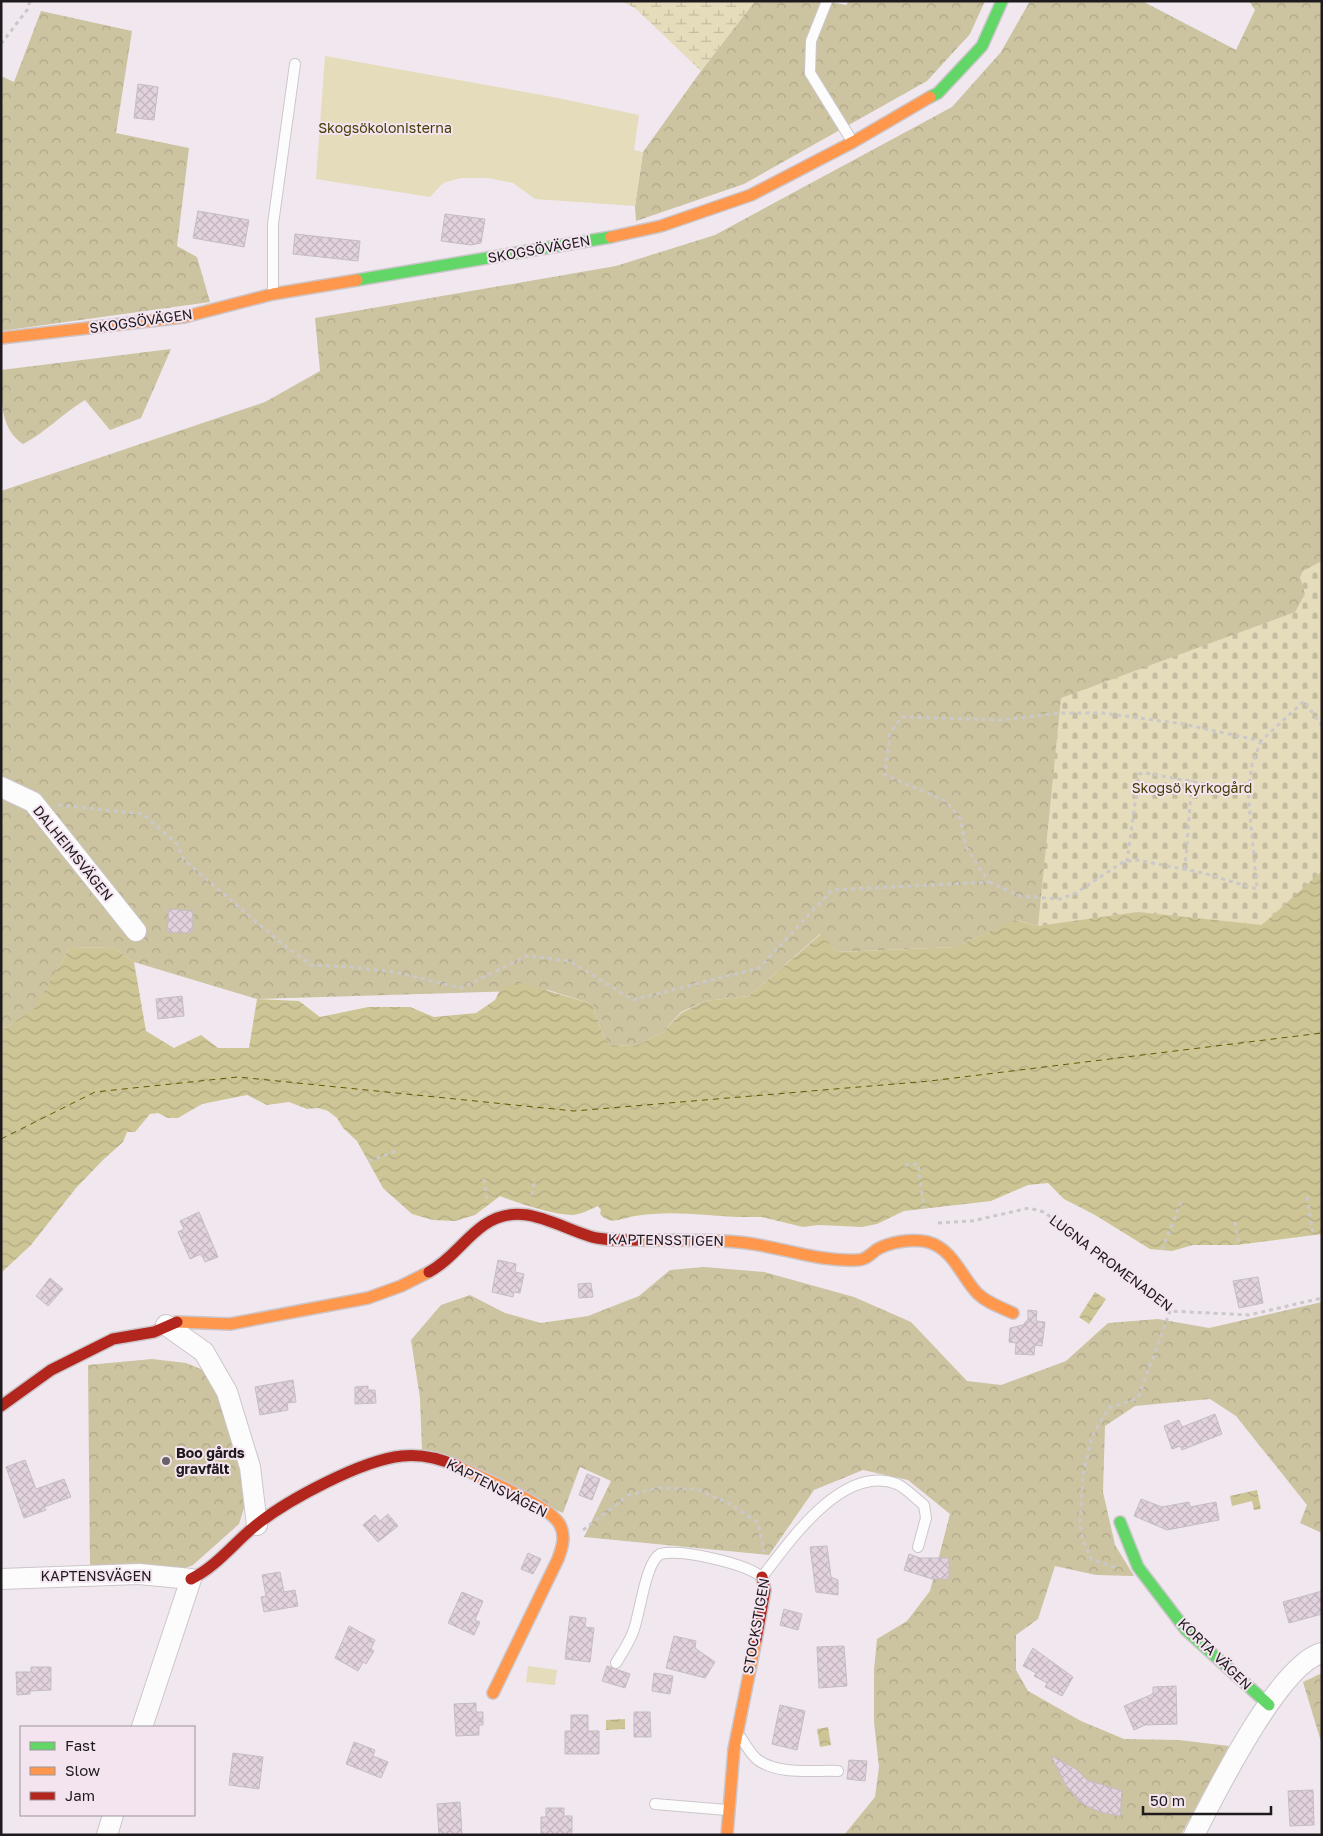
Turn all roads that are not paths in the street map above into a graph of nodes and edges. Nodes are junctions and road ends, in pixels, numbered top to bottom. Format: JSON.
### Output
{"nodes":[{"id":1,"x":827,"y":1,"type":"edge"},
{"id":2,"x":1002,"y":1,"type":"edge"},
{"id":3,"x":295,"y":64,"type":"dead end"},
{"id":4,"x":852,"y":142,"type":"junction"},
{"id":5,"x":273,"y":294,"type":"junction"},
{"id":6,"x":1,"y":338,"type":"edge"},
{"id":7,"x":1,"y":787,"type":"edge"},
{"id":8,"x":136,"y":931,"type":"dead end"},
{"id":9,"x":1013,"y":1313,"type":"dead end"},
{"id":10,"x":166,"y":1326,"type":"junction"},
{"id":11,"x":1,"y":1406,"type":"edge"},
{"id":12,"x":1120,"y":1522,"type":"dead end"},
{"id":13,"x":257,"y":1525,"type":"junction"},
{"id":14,"x":918,"y":1547,"type":"dead end"},
{"id":15,"x":762,"y":1577,"type":"junction"},
{"id":16,"x":1,"y":1579,"type":"edge"},
{"id":17,"x":191,"y":1579,"type":"junction"},
{"id":18,"x":1322,"y":1653,"type":"edge"},
{"id":19,"x":616,"y":1662,"type":"dead end"},
{"id":20,"x":493,"y":1692,"type":"dead end"},
{"id":21,"x":1269,"y":1705,"type":"junction"},
{"id":22,"x":142,"y":1726,"type":"edge"},
{"id":23,"x":737,"y":1733,"type":"junction"},
{"id":24,"x":838,"y":1771,"type":"dead end"},
{"id":25,"x":655,"y":1804,"type":"dead end"},
{"id":26,"x":728,"y":1810,"type":"junction"},
{"id":27,"x":113,"y":1816,"type":"edge"},
{"id":28,"x":107,"y":1835,"type":"edge"},
{"id":29,"x":727,"y":1835,"type":"edge"},
{"id":30,"x":1194,"y":1835,"type":"edge"}],
"edges":[{"from":1,"to":4,"type":"lane"},
{"from":2,"to":4,"type":"street","name":"SKOGSÖVÄGEN"},
{"from":3,"to":5,"type":"lane"},
{"from":4,"to":5,"type":"street","name":"SKOGSÖVÄGEN"},
{"from":5,"to":6,"type":"street","name":"SKOGSÖVÄGEN"},
{"from":7,"to":8,"type":"street","name":"DALHEIMSVÄGEN"},
{"from":9,"to":10,"type":"street","name":"KAPTENSSTIGEN"},
{"from":10,"to":11,"type":"street","name":"KAPTENSSTIGEN"},
{"from":10,"to":13,"type":"street"},
{"from":12,"to":21,"type":"street","name":"KORTA VÄGEN"},
{"from":13,"to":17,"type":"street","name":"KAPTENSVÄGEN"},
{"from":13,"to":20,"type":"street","name":"KAPTENSVÄGEN"},
{"from":14,"to":15,"type":"lane","name":"STOCKSTIGEN"},
{"from":15,"to":19,"type":"lane"},
{"from":15,"to":23,"type":"street","name":"STOCKSTIGEN"},
{"from":16,"to":17,"type":"street","name":"KAPTENSVÄGEN"},
{"from":17,"to":22,"type":"street"},
{"from":18,"to":21,"type":"street"},
{"from":21,"to":30,"type":"street"},
{"from":23,"to":24,"type":"lane"},
{"from":23,"to":26,"type":"street","name":"STOCKSTIGEN"},
{"from":25,"to":26,"type":"lane"},
{"from":26,"to":29,"type":"street","name":"STOCKSTIGEN"},
{"from":27,"to":28,"type":"street"}]}
